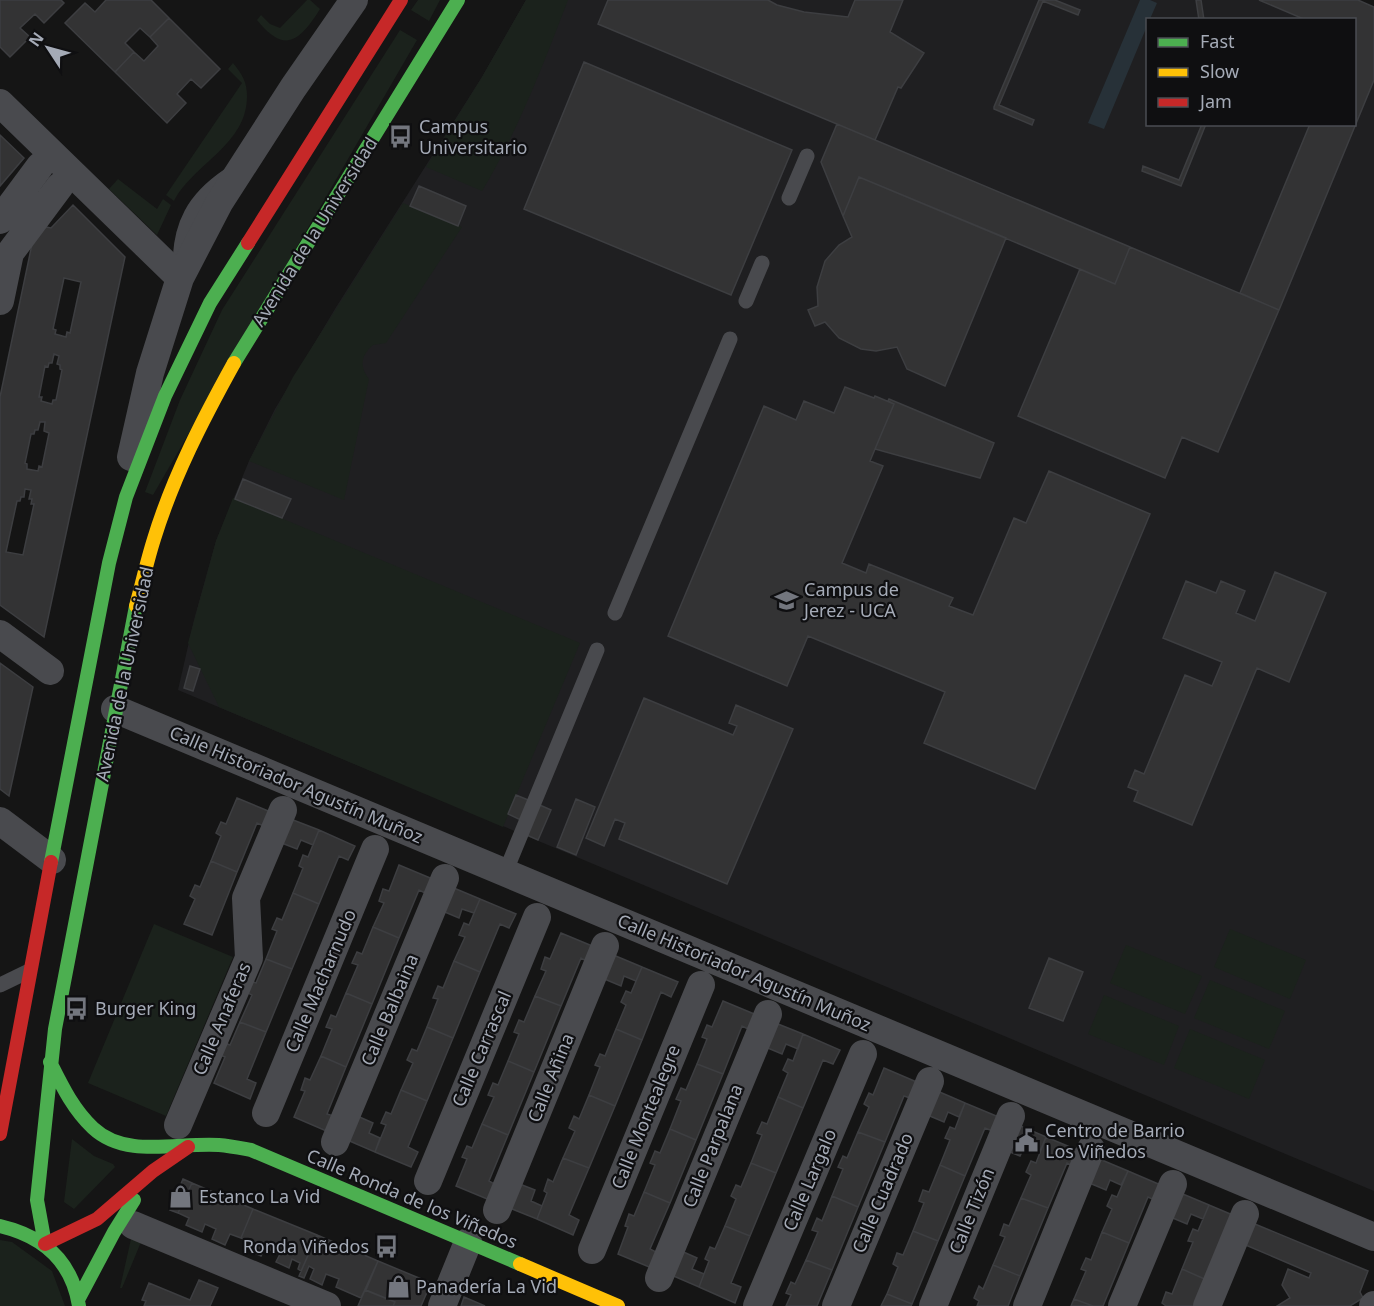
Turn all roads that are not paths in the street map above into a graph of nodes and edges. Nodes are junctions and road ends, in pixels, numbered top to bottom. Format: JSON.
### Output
{"nodes":[{"id":1,"x":354,"y":0,"type":"edge"},
{"id":2,"x":401,"y":0,"type":"edge"},
{"id":3,"x":458,"y":0,"type":"edge"},
{"id":4,"x":0,"y":103,"type":"edge"},
{"id":5,"x":807,"y":156,"type":"dead end"},
{"id":6,"x":40,"y":166,"type":"dead end"},
{"id":7,"x":60,"y":186,"type":"dead end"},
{"id":8,"x":789,"y":198,"type":"dead end"},
{"id":9,"x":0,"y":220,"type":"edge"},
{"id":10,"x":762,"y":263,"type":"dead end"},
{"id":11,"x":180,"y":278,"type":"junction"},
{"id":12,"x":0,"y":301,"type":"edge"},
{"id":13,"x":746,"y":301,"type":"dead end"},
{"id":14,"x":730,"y":339,"type":"dead end"},
{"id":15,"x":126,"y":497,"type":"junction"},
{"id":16,"x":615,"y":613,"type":"dead end"},
{"id":17,"x":0,"y":634,"type":"edge"},
{"id":18,"x":597,"y":650,"type":"dead end"},
{"id":19,"x":50,"y":671,"type":"dead end"},
{"id":20,"x":115,"y":709,"type":"junction"},
{"id":21,"x":283,"y":810,"type":"dead end"},
{"id":22,"x":0,"y":821,"type":"edge"},
{"id":23,"x":375,"y":849,"type":"dead end"},
{"id":24,"x":52,"y":860,"type":"junction"},
{"id":25,"x":505,"y":873,"type":"junction"},
{"id":26,"x":445,"y":878,"type":"dead end"},
{"id":27,"x":537,"y":916,"type":"dead end"},
{"id":28,"x":606,"y":946,"type":"dead end"},
{"id":29,"x":31,"y":970,"type":"junction"},
{"id":30,"x":0,"y":985,"type":"edge"},
{"id":31,"x":701,"y":985,"type":"dead end"},
{"id":32,"x":768,"y":1014,"type":"dead end"},
{"id":33,"x":863,"y":1054,"type":"dead end"},
{"id":34,"x":50,"y":1062,"type":"junction"},
{"id":35,"x":930,"y":1081,"type":"dead end"},
{"id":36,"x":266,"y":1113,"type":"dead end"},
{"id":37,"x":1011,"y":1116,"type":"dead end"},
{"id":38,"x":0,"y":1134,"type":"edge"},
{"id":39,"x":183,"y":1136,"type":"junction"},
{"id":40,"x":335,"y":1142,"type":"dead end"},
{"id":41,"x":1091,"y":1149,"type":"dead end"},
{"id":42,"x":153,"y":1171,"type":"junction"},
{"id":43,"x":428,"y":1180,"type":"dead end"},
{"id":44,"x":1173,"y":1184,"type":"dead end"},
{"id":45,"x":497,"y":1210,"type":"dead end"},
{"id":46,"x":1245,"y":1214,"type":"dead end"},
{"id":47,"x":133,"y":1225,"type":"dead end"},
{"id":48,"x":0,"y":1226,"type":"edge"},
{"id":49,"x":1374,"y":1237,"type":"edge"},
{"id":50,"x":468,"y":1242,"type":"junction"},
{"id":51,"x":45,"y":1244,"type":"junction"},
{"id":52,"x":592,"y":1250,"type":"dead end"},
{"id":53,"x":659,"y":1278,"type":"dead end"},
{"id":54,"x":79,"y":1302,"type":"edge"},
{"id":55,"x":327,"y":1306,"type":"edge"},
{"id":56,"x":442,"y":1306,"type":"edge"},
{"id":57,"x":618,"y":1306,"type":"edge"},
{"id":58,"x":757,"y":1306,"type":"edge"},
{"id":59,"x":837,"y":1306,"type":"edge"},
{"id":60,"x":933,"y":1306,"type":"edge"},
{"id":61,"x":1027,"y":1306,"type":"edge"},
{"id":62,"x":1122,"y":1306,"type":"edge"},
{"id":63,"x":1207,"y":1306,"type":"edge"}],
"edges":[{"from":1,"to":11,"type":"street","name":"Avenida de la Universidad"},
{"from":2,"to":15,"type":"main road","name":"Avenida de la Universidad"},
{"from":3,"to":20,"type":"main road","name":"Avenida de la Universidad"},
{"from":4,"to":11,"type":"street"},
{"from":5,"to":8,"type":"lane"},
{"from":6,"to":9,"type":"street"},
{"from":7,"to":12,"type":"street"},
{"from":10,"to":13,"type":"lane"},
{"from":11,"to":15,"type":"street","name":"Avenida de la Universidad"},
{"from":14,"to":16,"type":"lane"},
{"from":15,"to":24,"type":"main road","name":"Avenida de la Universidad"},
{"from":17,"to":19,"type":"street"},
{"from":18,"to":25,"type":"lane"},
{"from":20,"to":25,"type":"street","name":"Calle Historiador Agustín Muñoz"},
{"from":20,"to":34,"type":"main road","name":"Avenida de la Universidad"},
{"from":21,"to":39,"type":"street","name":"Calle Anaferas"},
{"from":22,"to":24,"type":"street"},
{"from":23,"to":36,"type":"street","name":"Calle Macharnudo"},
{"from":24,"to":29,"type":"main road","name":"Avenida de la Universidad"},
{"from":25,"to":49,"type":"street","name":"Calle Historiador Agustín Muñoz"},
{"from":26,"to":40,"type":"street","name":"Calle Balbaina"},
{"from":27,"to":43,"type":"street","name":"Calle Carrascal"},
{"from":28,"to":45,"type":"street","name":"Calle Añina"},
{"from":29,"to":30,"type":"lane"},
{"from":29,"to":38,"type":"main road","name":"Avenida de la Universidad"},
{"from":31,"to":52,"type":"street","name":"Calle Montealegre"},
{"from":32,"to":53,"type":"street","name":"Calle Parpalana"},
{"from":33,"to":58,"type":"street","name":"Calle Largalo"},
{"from":34,"to":39,"type":"main road","name":"Calle Ronda de los Viñedos"},
{"from":34,"to":51,"type":"main road","name":"Avenida de la Universidad"},
{"from":35,"to":59,"type":"street","name":"Calle Cuadrado"},
{"from":37,"to":60,"type":"street","name":"Calle Tizón"},
{"from":39,"to":42,"type":"main road"},
{"from":39,"to":50,"type":"main road","name":"Calle Ronda de los Viñedos"},
{"from":41,"to":61,"type":"street"},
{"from":42,"to":51,"type":"main road"},
{"from":42,"to":54,"type":"main road"},
{"from":44,"to":62,"type":"street"},
{"from":46,"to":63,"type":"street"},
{"from":47,"to":55,"type":"street"},
{"from":48,"to":51,"type":"main road"},
{"from":50,"to":56,"type":"street"},
{"from":50,"to":57,"type":"main road","name":"Calle Ronda de los Viñedos"},
{"from":51,"to":54,"type":"main road"}]}
